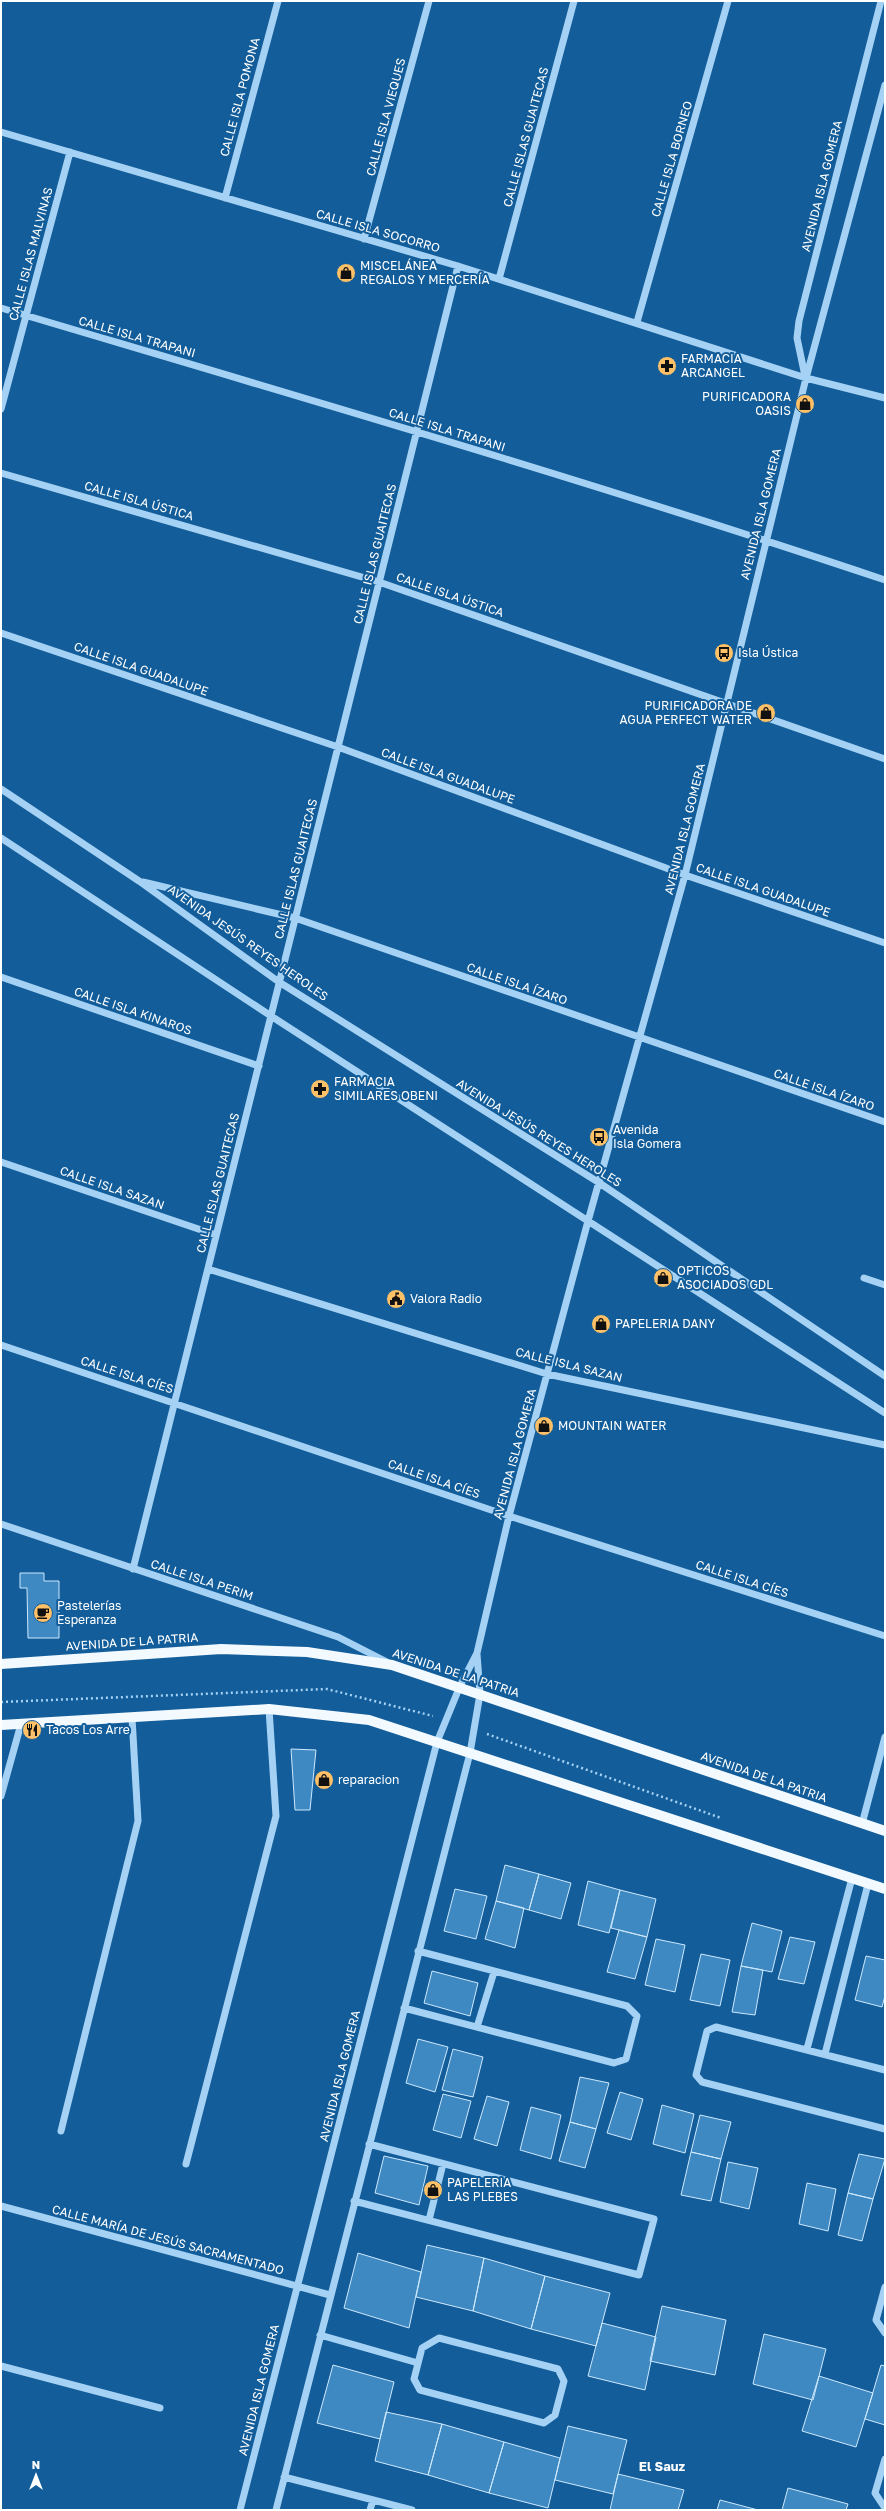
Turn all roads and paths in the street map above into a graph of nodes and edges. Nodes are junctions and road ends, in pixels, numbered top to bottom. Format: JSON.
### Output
{"nodes":[{"id":1,"x":278,"y":1,"type":"edge"},
{"id":2,"x":429,"y":1,"type":"edge"},
{"id":3,"x":574,"y":1,"type":"edge"},
{"id":4,"x":728,"y":1,"type":"edge"},
{"id":5,"x":881,"y":1,"type":"edge"},
{"id":6,"x":885,"y":85,"type":"edge"},
{"id":7,"x":1,"y":132,"type":"edge"},
{"id":8,"x":70,"y":152,"type":"junction"},
{"id":9,"x":225,"y":198,"type":"junction"},
{"id":10,"x":364,"y":239,"type":"junction"},
{"id":11,"x":458,"y":266,"type":"junction"},
{"id":12,"x":499,"y":279,"type":"junction"},
{"id":13,"x":1,"y":308,"type":"edge"},
{"id":14,"x":26,"y":316,"type":"junction"},
{"id":15,"x":637,"y":322,"type":"junction"},
{"id":16,"x":806,"y":378,"type":"junction"},
{"id":17,"x":885,"y":398,"type":"edge"},
{"id":18,"x":1,"y":409,"type":"edge"},
{"id":19,"x":417,"y":431,"type":"junction"},
{"id":20,"x":1,"y":473,"type":"edge"},
{"id":21,"x":767,"y":540,"type":"junction"},
{"id":22,"x":885,"y":580,"type":"edge"},
{"id":23,"x":379,"y":582,"type":"junction"},
{"id":24,"x":1,"y":633,"type":"edge"},
{"id":25,"x":727,"y":704,"type":"junction"},
{"id":26,"x":338,"y":747,"type":"junction"},
{"id":27,"x":885,"y":759,"type":"edge"},
{"id":28,"x":1,"y":789,"type":"edge"},
{"id":29,"x":1,"y":838,"type":"edge"},
{"id":30,"x":685,"y":874,"type":"junction"},
{"id":31,"x":139,"y":881,"type":"junction"},
{"id":32,"x":295,"y":918,"type":"junction"},
{"id":33,"x":885,"y":943,"type":"edge"},
{"id":34,"x":1,"y":977,"type":"edge"},
{"id":35,"x":279,"y":982,"type":"junction"},
{"id":36,"x":271,"y":1016,"type":"junction"},
{"id":37,"x":639,"y":1039,"type":"junction"},
{"id":38,"x":259,"y":1066,"type":"junction"},
{"id":39,"x":885,"y":1122,"type":"edge"},
{"id":40,"x":1,"y":1162,"type":"edge"},
{"id":41,"x":598,"y":1182,"type":"junction"},
{"id":42,"x":588,"y":1220,"type":"junction"},
{"id":43,"x":216,"y":1235,"type":"junction"},
{"id":44,"x":208,"y":1269,"type":"junction"},
{"id":45,"x":864,"y":1278,"type":"dead end"},
{"id":46,"x":885,"y":1285,"type":"edge"},
{"id":47,"x":1,"y":1345,"type":"edge"},
{"id":48,"x":547,"y":1374,"type":"junction"},
{"id":49,"x":885,"y":1376,"type":"edge"},
{"id":50,"x":174,"y":1402,"type":"junction"},
{"id":51,"x":885,"y":1413,"type":"edge"},
{"id":52,"x":885,"y":1445,"type":"edge"},
{"id":53,"x":509,"y":1516,"type":"junction"},
{"id":54,"x":1,"y":1524,"type":"edge"},
{"id":55,"x":133,"y":1569,"type":"junction"},
{"id":56,"x":885,"y":1636,"type":"edge"},
{"id":57,"x":477,"y":1654,"type":"junction"},
{"id":58,"x":1,"y":1664,"type":"edge"},
{"id":59,"x":392,"y":1665,"type":"junction"},
{"id":60,"x":460,"y":1686,"type":"junction"},
{"id":61,"x":480,"y":1694,"type":"junction"},
{"id":62,"x":269,"y":1709,"type":"junction"},
{"id":63,"x":132,"y":1718,"type":"junction"},
{"id":64,"x":21,"y":1724,"type":"junction"},
{"id":65,"x":1,"y":1726,"type":"edge"},
{"id":66,"x":885,"y":1737,"type":"edge"},
{"id":67,"x":437,"y":1742,"type":"junction"},
{"id":68,"x":470,"y":1753,"type":"junction"},
{"id":69,"x":1,"y":1796,"type":"edge"},
{"id":70,"x":862,"y":1824,"type":"junction"},
{"id":71,"x":885,"y":1831,"type":"edge"},
{"id":72,"x":852,"y":1878,"type":"junction"},
{"id":73,"x":868,"y":1884,"type":"junction"},
{"id":74,"x":885,"y":1889,"type":"edge"},
{"id":75,"x":418,"y":1951,"type":"junction"},
{"id":76,"x":494,"y":1972,"type":"junction"},
{"id":77,"x":404,"y":2008,"type":"junction"},
{"id":78,"x":477,"y":2027,"type":"junction"},
{"id":79,"x":807,"y":2049,"type":"junction"},
{"id":80,"x":825,"y":2054,"type":"junction"},
{"id":81,"x":885,"y":2070,"type":"edge"},
{"id":82,"x":885,"y":2129,"type":"edge"},
{"id":83,"x":61,"y":2130,"type":"dead end"},
{"id":84,"x":369,"y":2144,"type":"junction"},
{"id":85,"x":186,"y":2164,"type":"dead end"},
{"id":86,"x":443,"y":2164,"type":"junction"},
{"id":87,"x":354,"y":2200,"type":"junction"},
{"id":88,"x":1,"y":2206,"type":"edge"},
{"id":89,"x":429,"y":2220,"type":"junction"},
{"id":90,"x":298,"y":2286,"type":"junction"},
{"id":91,"x":885,"y":2287,"type":"edge"},
{"id":92,"x":330,"y":2295,"type":"junction"},
{"id":93,"x":885,"y":2333,"type":"edge"},
{"id":94,"x":320,"y":2335,"type":"junction"},
{"id":95,"x":418,"y":2363,"type":"junction"},
{"id":96,"x":1,"y":2366,"type":"edge"},
{"id":97,"x":160,"y":2408,"type":"dead end"},
{"id":98,"x":885,"y":2459,"type":"edge"},
{"id":99,"x":284,"y":2477,"type":"junction"},
{"id":100,"x":373,"y":2500,"type":"junction"},
{"id":101,"x":885,"y":2508,"type":"edge"},
{"id":102,"x":240,"y":2510,"type":"edge"},
{"id":103,"x":276,"y":2510,"type":"edge"},
{"id":104,"x":370,"y":2510,"type":"edge"},
{"id":105,"x":412,"y":2510,"type":"edge"}],
"edges":[{"from":1,"to":9,"type":"street","name":"CALLE ISLA POMONA"},
{"from":2,"to":10,"type":"street","name":"CALLE ISLA VIEQUES"},
{"from":3,"to":12,"type":"street","name":"CALLE ISLAS GUAITECAS"},
{"from":4,"to":15,"type":"street","name":"CALLE ISLA BORNEO"},
{"from":5,"to":16,"type":"street","name":"AVENIDA ISLA GOMERA"},
{"from":6,"to":16,"type":"street","name":"AVENIDA ISLA GOMERA"},
{"from":7,"to":8,"type":"street","name":"CALLE ISLA SOCORRO"},
{"from":8,"to":9,"type":"street","name":"CALLE ISLA SOCORRO"},
{"from":8,"to":14,"type":"street","name":"CALLE ISLAS MALVINAS"},
{"from":9,"to":10,"type":"street","name":"CALLE ISLA SOCORRO"},
{"from":10,"to":11,"type":"street","name":"CALLE ISLA SOCORRO"},
{"from":11,"to":12,"type":"street","name":"CALLE ISLA SOCORRO"},
{"from":11,"to":19,"type":"street","name":"CALLE ISLAS GUAITECAS"},
{"from":12,"to":15,"type":"street","name":"CALLE ISLA SOCORRO"},
{"from":13,"to":14,"type":"street","name":"CALLE ISLA TRAPANI"},
{"from":14,"to":18,"type":"street","name":"CALLE ISLAS MALVINAS"},
{"from":14,"to":19,"type":"street","name":"CALLE ISLA TRAPANI"},
{"from":15,"to":16,"type":"street","name":"CALLE ISLA SOCORRO"},
{"from":16,"to":17,"type":"street","name":"CALLE ISLA SOCORRO"},
{"from":16,"to":21,"type":"street","name":"AVENIDA ISLA GOMERA"},
{"from":19,"to":21,"type":"street","name":"CALLE ISLA TRAPANI"},
{"from":19,"to":23,"type":"street","name":"CALLE ISLAS GUAITECAS"},
{"from":20,"to":23,"type":"street","name":"CALLE ISLA ÚSTICA"},
{"from":21,"to":22,"type":"street","name":"CALLE ISLA TRAPANI"},
{"from":21,"to":25,"type":"street","name":"AVENIDA ISLA GOMERA"},
{"from":23,"to":25,"type":"street","name":"CALLE ISLA ÚSTICA"},
{"from":23,"to":26,"type":"street","name":"CALLE ISLAS GUAITECAS"},
{"from":24,"to":26,"type":"street","name":"CALLE ISLA GUADALUPE"},
{"from":25,"to":27,"type":"street","name":"CALLE ISLA ÚSTICA"},
{"from":25,"to":30,"type":"street","name":"AVENIDA ISLA GOMERA"},
{"from":26,"to":30,"type":"street","name":"CALLE ISLA GUADALUPE"},
{"from":26,"to":32,"type":"street","name":"CALLE ISLAS GUAITECAS"},
{"from":28,"to":31,"type":"street","name":"AVENIDA JESÚS REYES HEROLES"},
{"from":29,"to":36,"type":"street"},
{"from":30,"to":33,"type":"street","name":"CALLE ISLA GUADALUPE"},
{"from":30,"to":37,"type":"street","name":"AVENIDA ISLA GOMERA"},
{"from":31,"to":32,"type":"street","name":"CALLE ISLA ÍZARO"},
{"from":31,"to":35,"type":"street","name":"AVENIDA JESÚS REYES HEROLES"},
{"from":32,"to":35,"type":"street","name":"CALLE ISLAS GUAITECAS"},
{"from":32,"to":37,"type":"street","name":"CALLE ISLA ÍZARO"},
{"from":34,"to":38,"type":"street","name":"CALLE ISLA KINAROS"},
{"from":35,"to":36,"type":"street","name":"CALLE ISLAS GUAITECAS"},
{"from":35,"to":41,"type":"street","name":"AVENIDA JESÚS REYES HEROLES"},
{"from":36,"to":38,"type":"street","name":"CALLE ISLAS GUAITECAS"},
{"from":36,"to":42,"type":"street"},
{"from":37,"to":39,"type":"street","name":"CALLE ISLA ÍZARO"},
{"from":37,"to":41,"type":"street","name":"AVENIDA ISLA GOMERA"},
{"from":38,"to":43,"type":"street","name":"CALLE ISLAS GUAITECAS"},
{"from":40,"to":43,"type":"street","name":"CALLE ISLA SAZAN"},
{"from":41,"to":42,"type":"street","name":"AVENIDA ISLA GOMERA"},
{"from":41,"to":49,"type":"street","name":"AVENIDA JESÚS REYES HEROLES"},
{"from":42,"to":48,"type":"street","name":"AVENIDA ISLA GOMERA"},
{"from":42,"to":51,"type":"street"},
{"from":43,"to":44,"type":"street","name":"CALLE ISLAS GUAITECAS"},
{"from":44,"to":48,"type":"street","name":"CALLE ISLA SAZAN"},
{"from":44,"to":50,"type":"street","name":"CALLE ISLAS GUAITECAS"},
{"from":45,"to":46,"type":"street"},
{"from":47,"to":50,"type":"street","name":"CALLE ISLA CÍES"},
{"from":48,"to":52,"type":"street","name":"CALLE ISLA SAZAN"},
{"from":48,"to":53,"type":"street","name":"AVENIDA ISLA GOMERA"},
{"from":50,"to":53,"type":"street","name":"CALLE ISLA CÍES"},
{"from":50,"to":55,"type":"street","name":"CALLE ISLAS GUAITECAS"},
{"from":53,"to":56,"type":"street","name":"CALLE ISLA CÍES"},
{"from":53,"to":57,"type":"street","name":"AVENIDA ISLA GOMERA"},
{"from":54,"to":55,"type":"street","name":"CALLE ISLA PERIM"},
{"from":55,"to":59,"type":"street","name":"CALLE ISLA PERIM"},
{"from":57,"to":60,"type":"street","name":"AVENIDA ISLA GOMERA"},
{"from":57,"to":61,"type":"street","name":"AVENIDA ISLA GOMERA"},
{"from":58,"to":59,"type":"main road","name":"AVENIDA DE LA PATRIA"},
{"from":59,"to":60,"type":"main road","name":"AVENIDA DE LA PATRIA"},
{"from":60,"to":61,"type":"main road","name":"AVENIDA DE LA PATRIA"},
{"from":60,"to":67,"type":"street","name":"AVENIDA ISLA GOMERA"},
{"from":61,"to":68,"type":"street","name":"AVENIDA ISLA GOMERA"},
{"from":61,"to":70,"type":"main road","name":"AVENIDA DE LA PATRIA"},
{"from":62,"to":63,"type":"main road"},
{"from":62,"to":67,"type":"main road"},
{"from":62,"to":85,"type":"street"},
{"from":63,"to":64,"type":"main road"},
{"from":63,"to":83,"type":"street"},
{"from":64,"to":65,"type":"main road"},
{"from":64,"to":69,"type":"street"},
{"from":66,"to":70,"type":"street"},
{"from":67,"to":68,"type":"main road"},
{"from":67,"to":90,"type":"street","name":"AVENIDA ISLA GOMERA"},
{"from":68,"to":72,"type":"main road"},
{"from":68,"to":75,"type":"street","name":"AVENIDA ISLA GOMERA"},
{"from":70,"to":71,"type":"main road","name":"AVENIDA DE LA PATRIA"},
{"from":72,"to":73,"type":"main road"},
{"from":72,"to":79,"type":"street"},
{"from":73,"to":74,"type":"main road"},
{"from":73,"to":80,"type":"street"},
{"from":75,"to":76,"type":"street"},
{"from":75,"to":77,"type":"street","name":"AVENIDA ISLA GOMERA"},
{"from":76,"to":78,"type":"street"},
{"from":76,"to":78,"type":"street"},
{"from":77,"to":78,"type":"street"},
{"from":77,"to":84,"type":"street","name":"AVENIDA ISLA GOMERA"},
{"from":79,"to":80,"type":"street"},
{"from":79,"to":82,"type":"street"},
{"from":80,"to":81,"type":"street"},
{"from":84,"to":86,"type":"street"},
{"from":84,"to":87,"type":"street","name":"AVENIDA ISLA GOMERA"},
{"from":86,"to":89,"type":"street"},
{"from":86,"to":89,"type":"street"},
{"from":87,"to":89,"type":"street"},
{"from":87,"to":92,"type":"street","name":"AVENIDA ISLA GOMERA"},
{"from":88,"to":90,"type":"street","name":"CALLE MARÍA DE JESÚS SACRAMENTADO"},
{"from":90,"to":92,"type":"street","name":"CALLE MARÍA DE JESÚS SACRAMENTADO"},
{"from":90,"to":102,"type":"street","name":"AVENIDA ISLA GOMERA"},
{"from":91,"to":93,"type":"street"},
{"from":92,"to":94,"type":"street","name":"AVENIDA ISLA GOMERA"},
{"from":94,"to":95,"type":"street"},
{"from":94,"to":99,"type":"street","name":"AVENIDA ISLA GOMERA"},
{"from":95,"to":95,"type":"street"},
{"from":96,"to":97,"type":"street"},
{"from":98,"to":101,"type":"street"},
{"from":99,"to":100,"type":"street"},
{"from":99,"to":103,"type":"street","name":"AVENIDA ISLA GOMERA"},
{"from":100,"to":104,"type":"street"},
{"from":100,"to":105,"type":"street"}]}
